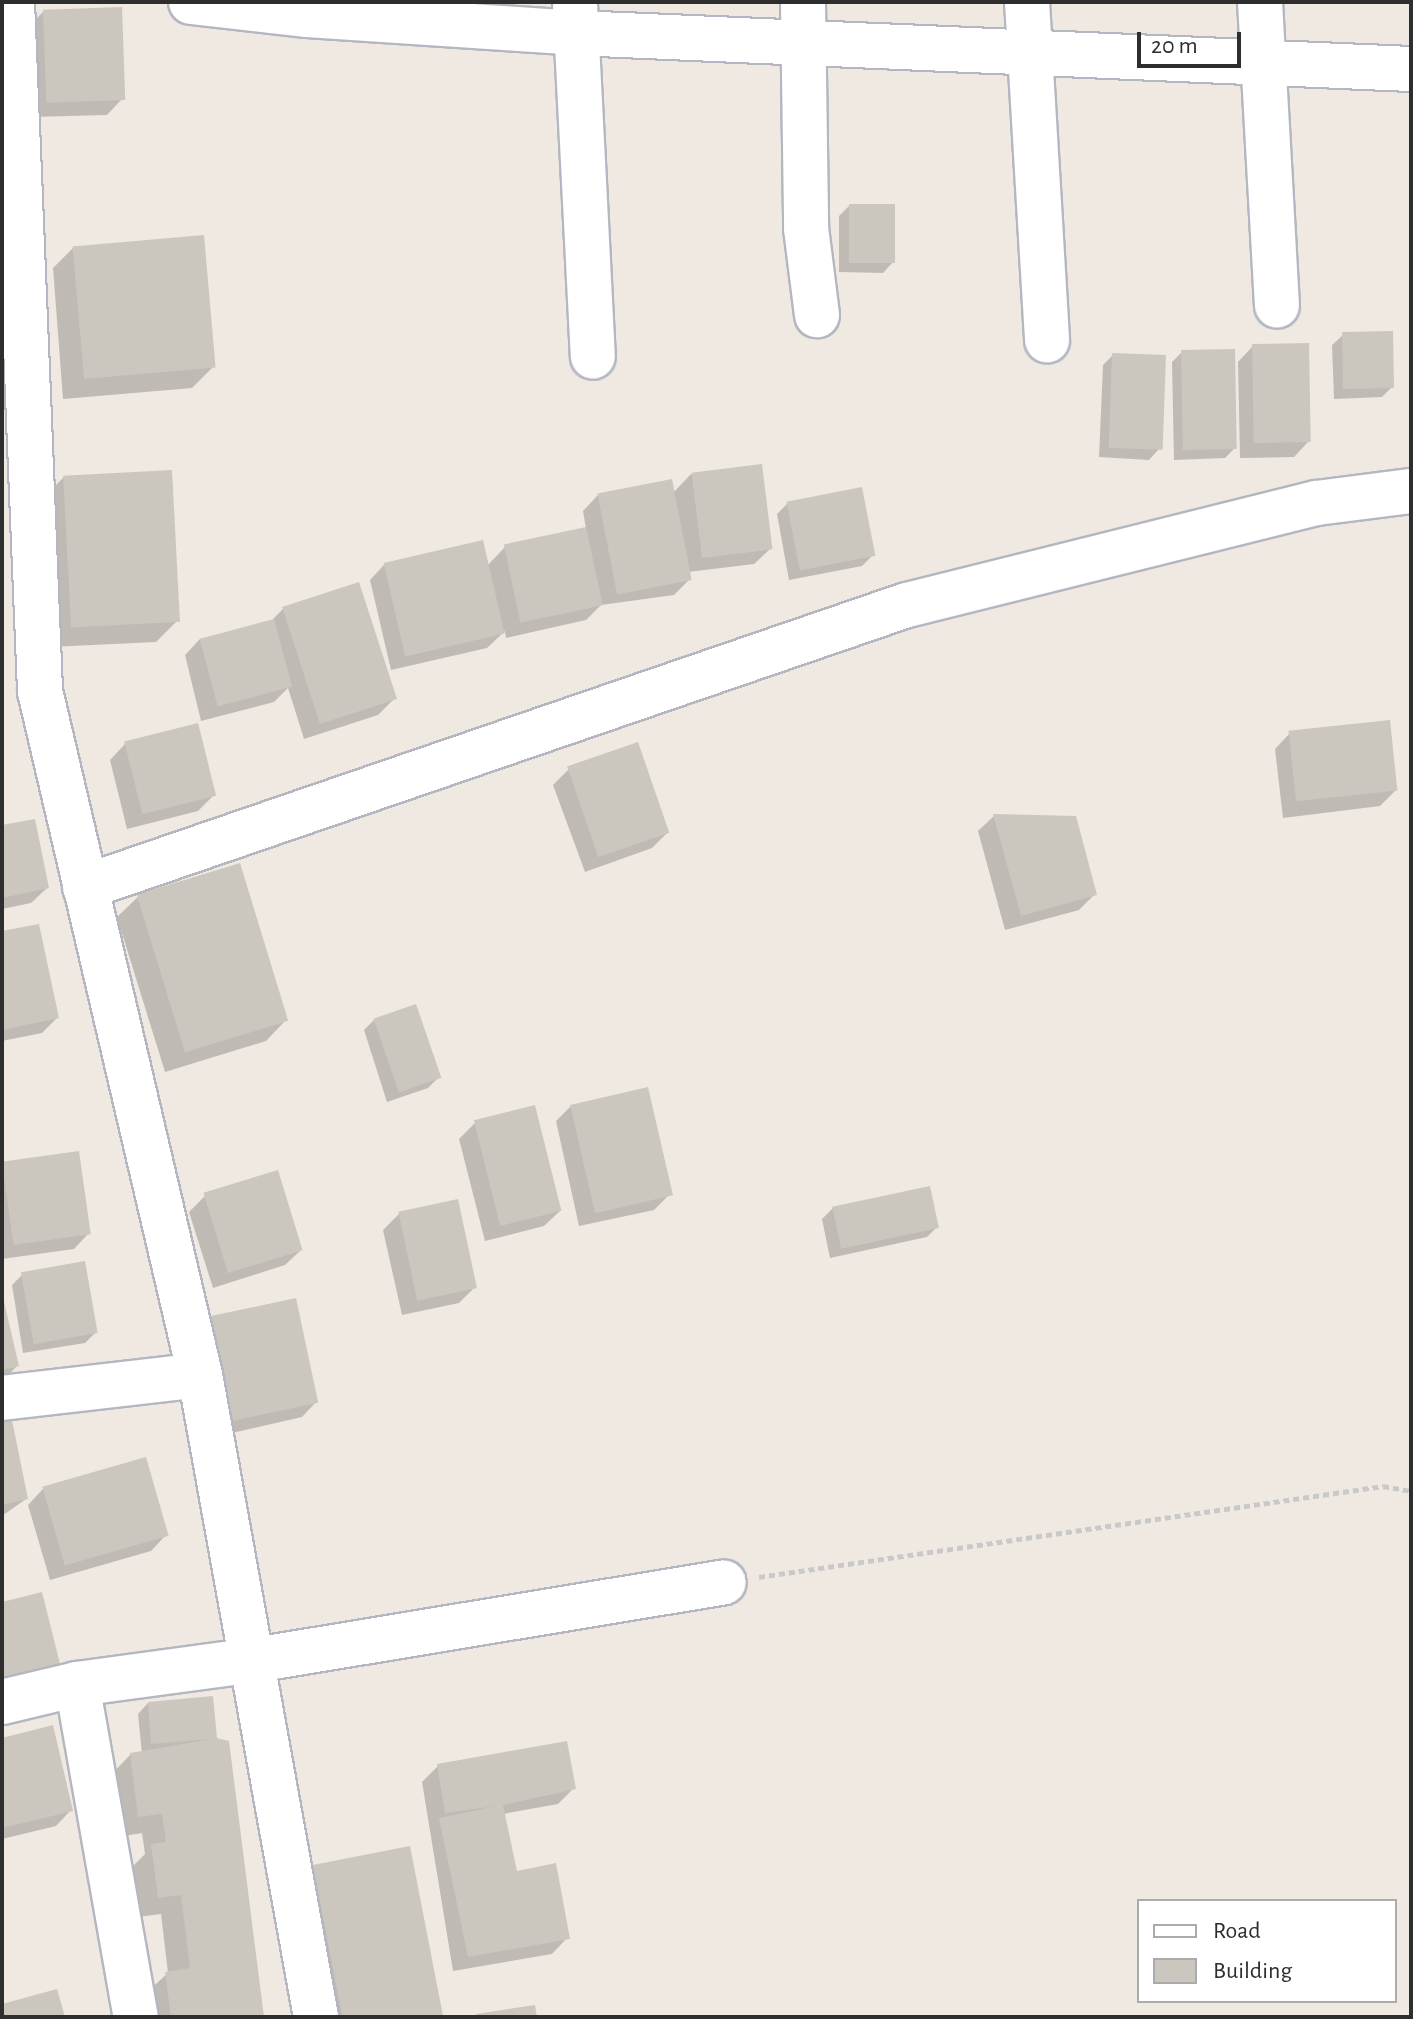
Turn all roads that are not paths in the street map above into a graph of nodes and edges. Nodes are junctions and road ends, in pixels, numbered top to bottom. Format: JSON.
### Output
{"nodes":[{"id":1,"x":12,"y":2,"type":"edge"},
{"id":2,"x":191,"y":2,"type":"edge"},
{"id":3,"x":1027,"y":2,"type":"edge"},
{"id":4,"x":1260,"y":2,"type":"edge"},
{"id":5,"x":576,"y":17,"type":"edge"},
{"id":6,"x":804,"y":22,"type":"edge"},
{"id":7,"x":1032,"y":52,"type":"junction"},
{"id":8,"x":1265,"y":62,"type":"junction"},
{"id":9,"x":1411,"y":69,"type":"edge"},
{"id":10,"x":1277,"y":306,"type":"dead end"},
{"id":11,"x":817,"y":315,"type":"dead end"},
{"id":12,"x":1047,"y":340,"type":"dead end"},
{"id":13,"x":593,"y":357,"type":"dead end"},
{"id":14,"x":1411,"y":491,"type":"edge"},
{"id":15,"x":85,"y":887,"type":"junction"},
{"id":16,"x":200,"y":1375,"type":"junction"},
{"id":17,"x":2,"y":1398,"type":"edge"},
{"id":18,"x":724,"y":1582,"type":"road end"},
{"id":19,"x":255,"y":1660,"type":"junction"},
{"id":20,"x":77,"y":1684,"type":"junction"},
{"id":21,"x":2,"y":1702,"type":"edge"},
{"id":22,"x":136,"y":2017,"type":"edge"},
{"id":23,"x":316,"y":2017,"type":"edge"}],
"edges":[{"from":1,"to":15,"type":"street"},
{"from":2,"to":5,"type":"street"},
{"from":3,"to":7,"type":"street"},
{"from":4,"to":8,"type":"street"},
{"from":5,"to":6,"type":"street"},
{"from":5,"to":13,"type":"street"},
{"from":6,"to":7,"type":"street"},
{"from":6,"to":11,"type":"street"},
{"from":7,"to":8,"type":"street"},
{"from":7,"to":12,"type":"street"},
{"from":8,"to":9,"type":"street"},
{"from":8,"to":10,"type":"street"},
{"from":14,"to":15,"type":"street"},
{"from":15,"to":16,"type":"street"},
{"from":16,"to":17,"type":"street"},
{"from":16,"to":19,"type":"street"},
{"from":18,"to":19,"type":"street"},
{"from":19,"to":20,"type":"street"},
{"from":19,"to":23,"type":"street"},
{"from":20,"to":21,"type":"street"},
{"from":20,"to":22,"type":"street"}]}
